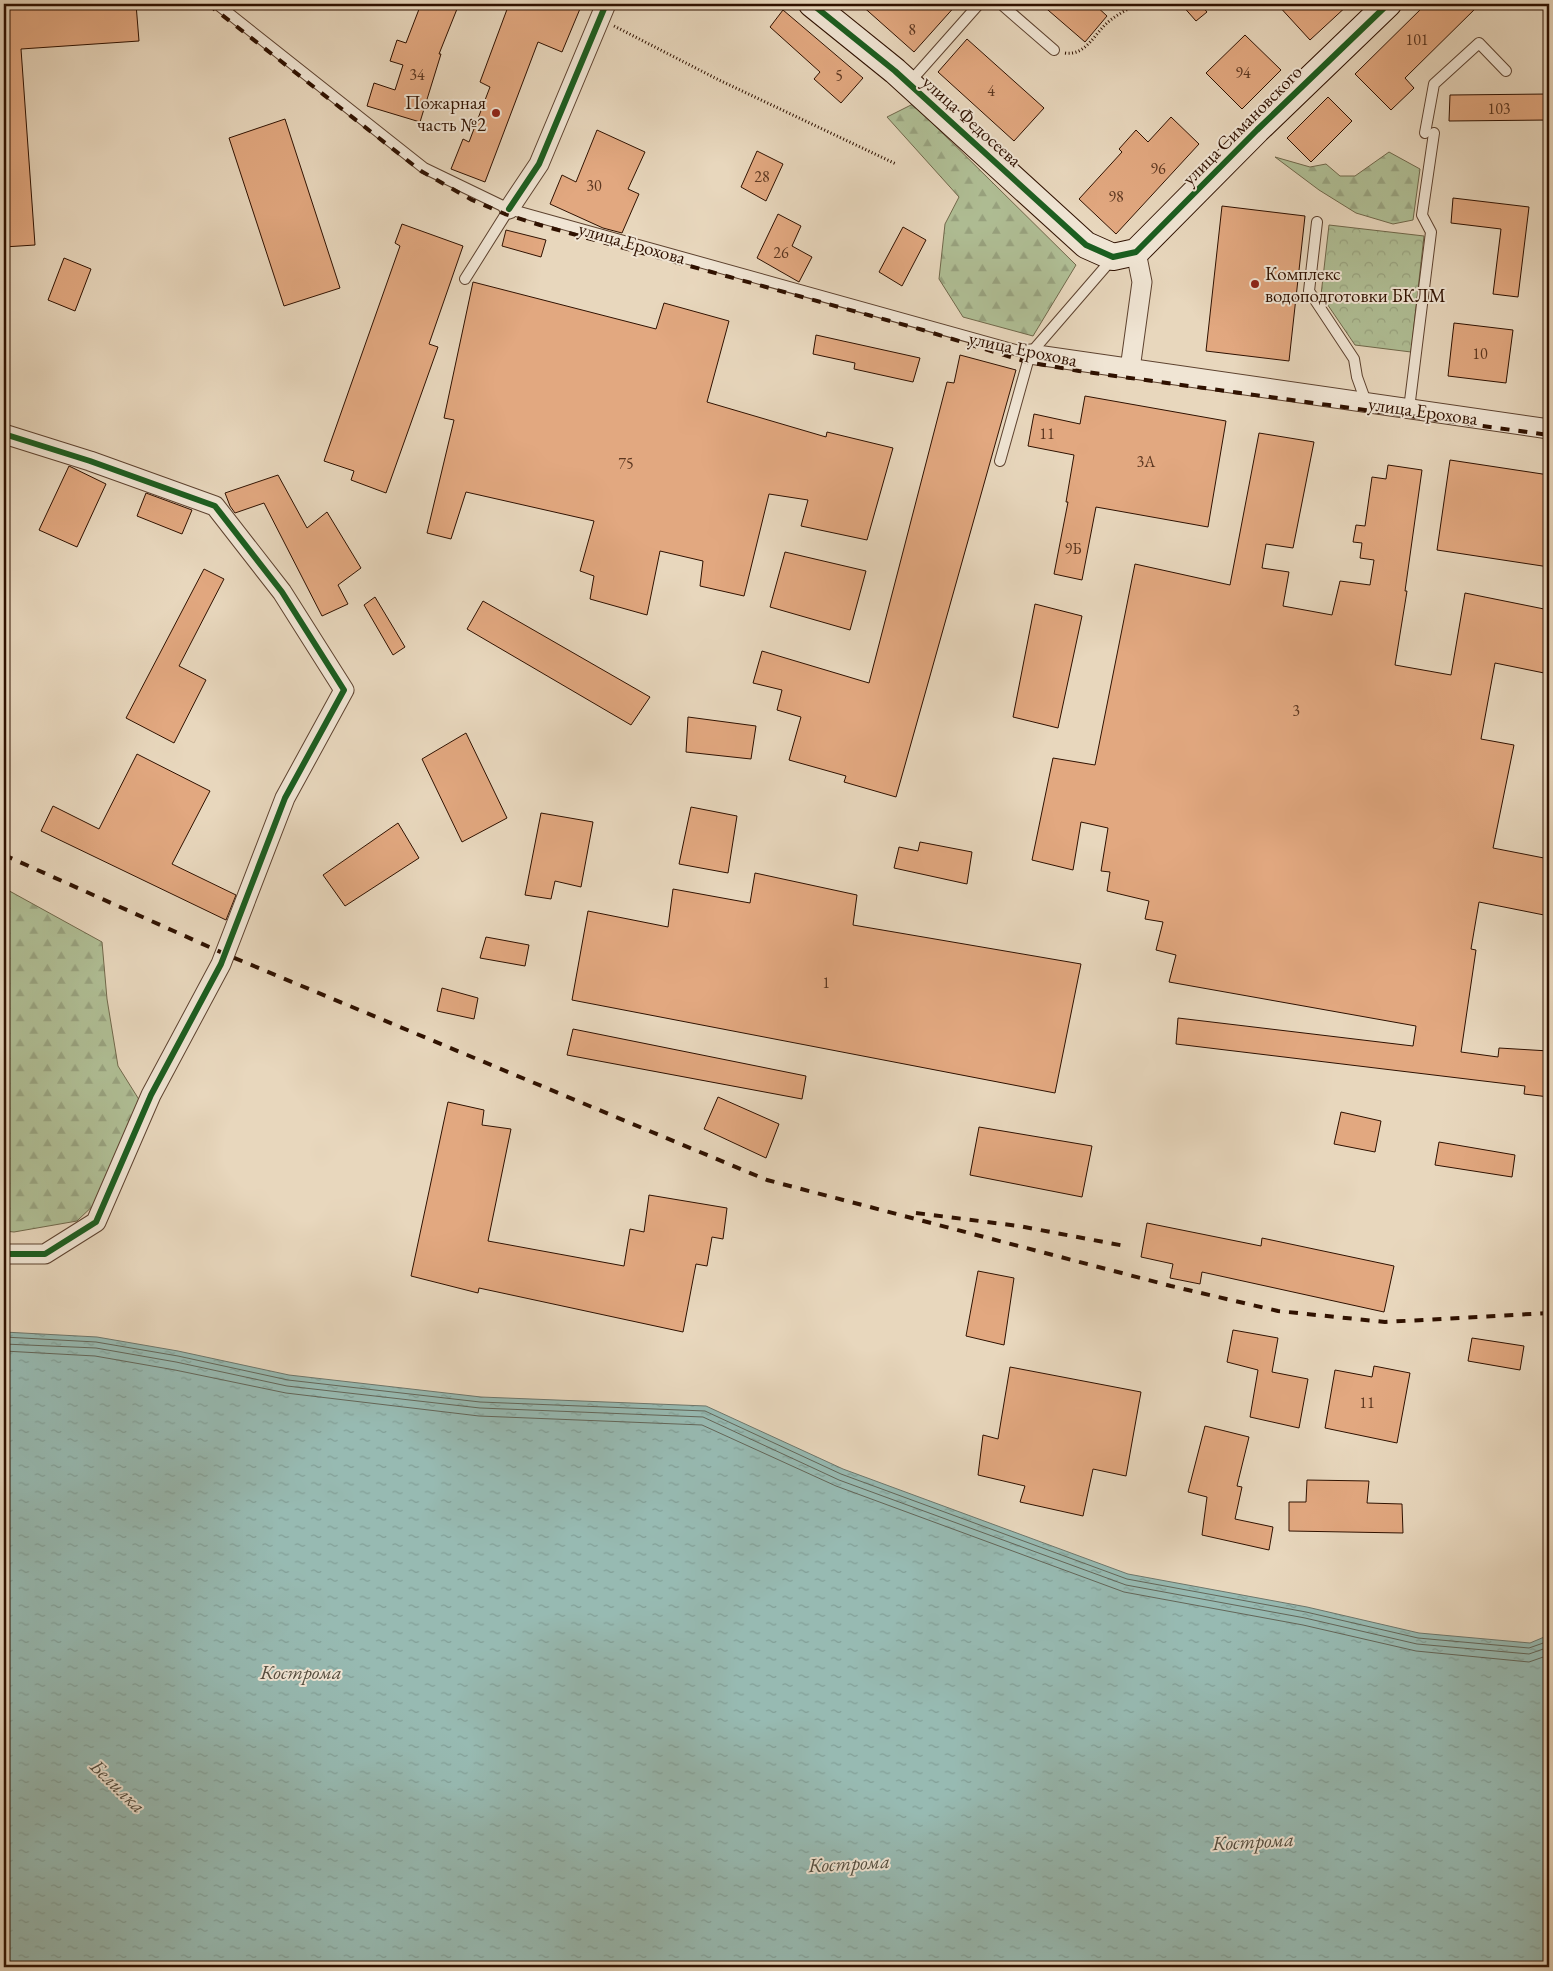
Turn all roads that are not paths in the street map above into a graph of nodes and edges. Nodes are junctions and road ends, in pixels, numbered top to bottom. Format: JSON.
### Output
{"nodes":[{"id":1,"x":217,"y":4,"type":"edge"},
{"id":2,"x":812,"y":4,"type":"edge"},
{"id":3,"x":979,"y":4,"type":"edge"},
{"id":4,"x":1001,"y":4,"type":"edge"},
{"id":5,"x":1388,"y":4,"type":"edge"},
{"id":6,"x":603,"y":11,"type":"edge"},
{"id":7,"x":1054,"y":50,"type":"road end"},
{"id":8,"x":1506,"y":71,"type":"dead end"},
{"id":9,"x":909,"y":83,"type":"junction"},
{"id":10,"x":509,"y":209,"type":"junction"},
{"id":11,"x":1317,"y":222,"type":"dead end"},
{"id":12,"x":1124,"y":255,"type":"junction"},
{"id":13,"x":465,"y":279,"type":"dead end"},
{"id":14,"x":1030,"y":354,"type":"junction"},
{"id":15,"x":1130,"y":369,"type":"junction"},
{"id":16,"x":1366,"y":402,"type":"junction"},
{"id":17,"x":1408,"y":408,"type":"junction"},
{"id":18,"x":1549,"y":429,"type":"edge"},
{"id":19,"x":4,"y":434,"type":"edge"},
{"id":20,"x":1000,"y":461,"type":"dead end"},
{"id":21,"x":4,"y":1254,"type":"edge"}],
"edges":[{"from":1,"to":10,"type":"lane","name":"улица Ерохова"},
{"from":2,"to":9,"type":"street","name":"улица Федосеева"},
{"from":3,"to":9,"type":"lane"},
{"from":4,"to":7,"type":"lane"},
{"from":5,"to":12,"type":"street","name":"улица Симановского"},
{"from":6,"to":10,"type":"street"},
{"from":8,"to":17,"type":"lane"},
{"from":9,"to":12,"type":"street","name":"улица Федосеева"},
{"from":10,"to":13,"type":"lane"},
{"from":10,"to":14,"type":"lane","name":"улица Ерохова"},
{"from":11,"to":16,"type":"lane"},
{"from":12,"to":14,"type":"lane"},
{"from":12,"to":15,"type":"street"},
{"from":14,"to":15,"type":"street","name":"улица Ерохова"},
{"from":14,"to":20,"type":"lane"},
{"from":15,"to":16,"type":"street","name":"улица Ерохова"},
{"from":16,"to":17,"type":"street","name":"улица Ерохова"},
{"from":17,"to":18,"type":"street","name":"улица Ерохова"},
{"from":19,"to":21,"type":"street"}]}
